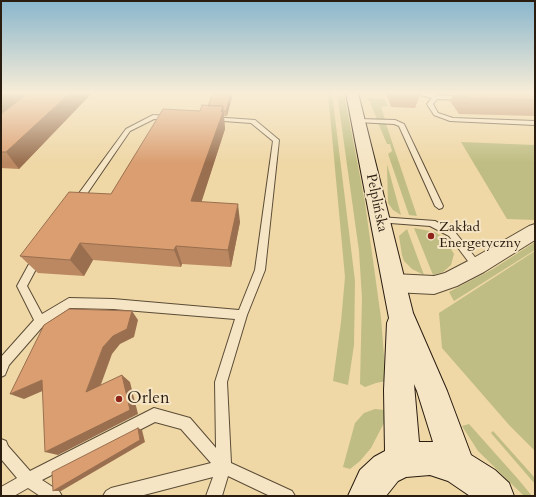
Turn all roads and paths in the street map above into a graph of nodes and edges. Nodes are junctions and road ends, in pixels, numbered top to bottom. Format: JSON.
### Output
{"nodes":[{"id":1,"x":358,"y":116,"type":"edge"},
{"id":2,"x":442,"y":116,"type":"edge"},
{"id":3,"x":176,"y":118,"type":"edge"},
{"id":4,"x":207,"y":119,"type":"edge"},
{"id":5,"x":359,"y":121,"type":"junction"},
{"id":6,"x":535,"y":123,"type":"edge"},
{"id":7,"x":439,"y":206,"type":"dead end"},
{"id":8,"x":71,"y":210,"type":"edge"},
{"id":9,"x":380,"y":220,"type":"junction"},
{"id":10,"x":535,"y":231,"type":"edge"},
{"id":11,"x":44,"y":247,"type":"edge"},
{"id":12,"x":477,"y":266,"type":"junction"},
{"id":13,"x":393,"y":283,"type":"junction"},
{"id":14,"x":400,"y":314,"type":"junction"},
{"id":15,"x":242,"y":315,"type":"junction"},
{"id":16,"x":40,"y":320,"type":"junction"},
{"id":17,"x":1,"y":371,"type":"edge"},
{"id":18,"x":1,"y":446,"type":"edge"},
{"id":19,"x":403,"y":460,"type":"junction"},
{"id":20,"x":224,"y":467,"type":"junction"},
{"id":21,"x":458,"y":467,"type":"junction"},
{"id":22,"x":28,"y":480,"type":"junction"},
{"id":23,"x":1,"y":496,"type":"edge"},
{"id":24,"x":54,"y":496,"type":"edge"},
{"id":25,"x":111,"y":496,"type":"edge"},
{"id":26,"x":214,"y":496,"type":"edge"},
{"id":27,"x":287,"y":496,"type":"edge"},
{"id":28,"x":366,"y":496,"type":"edge"},
{"id":29,"x":496,"y":496,"type":"edge"}],
"edges":[{"from":1,"to":5,"type":"main road","name":"Pelplińska"},
{"from":2,"to":6,"type":"lane"},
{"from":3,"to":8,"type":"lane"},
{"from":4,"to":15,"type":"lane"},
{"from":5,"to":7,"type":"lane"},
{"from":5,"to":9,"type":"main road","name":"Pelplińska"},
{"from":9,"to":12,"type":"lane"},
{"from":9,"to":13,"type":"main road","name":"Pelplińska"},
{"from":10,"to":12,"type":"street"},
{"from":11,"to":16,"type":"lane"},
{"from":12,"to":13,"type":"street"},
{"from":13,"to":14,"type":"main road","name":"Pelplińska"},
{"from":14,"to":19,"type":"main road","name":"Pelplińska"},
{"from":14,"to":21,"type":"main road","name":"Pelplińska"},
{"from":15,"to":16,"type":"lane"},
{"from":15,"to":20,"type":"lane"},
{"from":16,"to":17,"type":"lane"},
{"from":18,"to":22,"type":"lane"},
{"from":19,"to":21,"type":"main road"},
{"from":19,"to":28,"type":"main road"},
{"from":20,"to":22,"type":"lane"},
{"from":20,"to":25,"type":"lane"},
{"from":20,"to":26,"type":"lane"},
{"from":20,"to":27,"type":"lane"},
{"from":21,"to":29,"type":"main road"},
{"from":22,"to":23,"type":"lane"},
{"from":22,"to":24,"type":"lane"}]}
